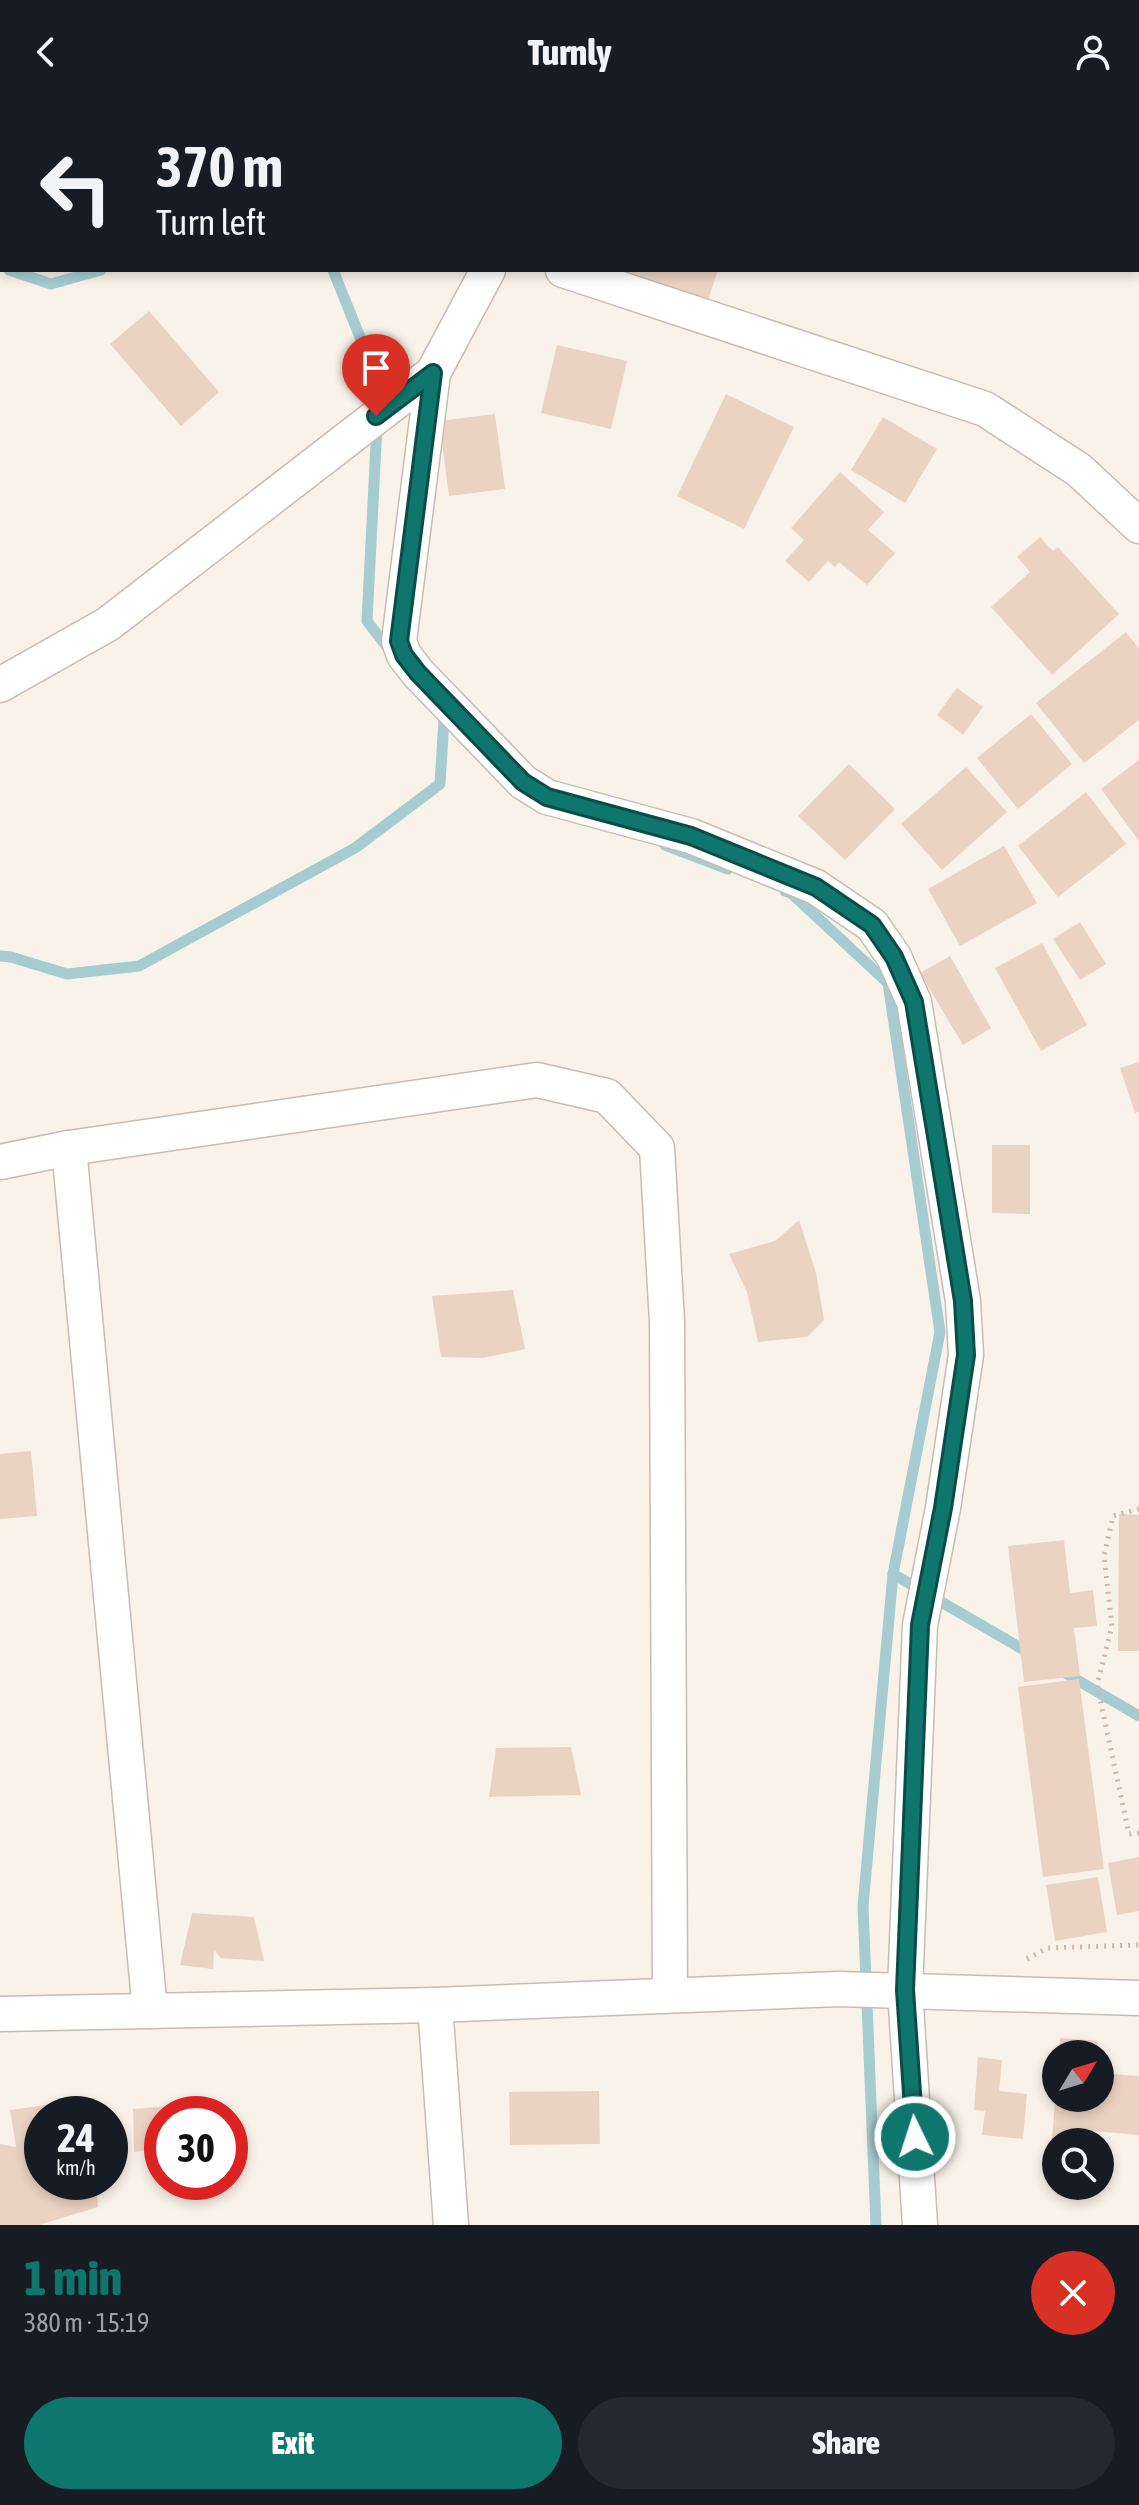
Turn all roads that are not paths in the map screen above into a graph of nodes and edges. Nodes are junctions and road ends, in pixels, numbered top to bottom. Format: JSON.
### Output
{"nodes":[{"id":1,"x":487,"y":272,"type":"edge"},
{"id":2,"x":569,"y":272,"type":"edge"},
{"id":3,"x":433,"y":373,"type":"junction"},
{"id":4,"x":1139,"y":526,"type":"edge"},
{"id":5,"x":0,"y":685,"type":"edge"},
{"id":6,"x":69,"y":1148,"type":"junction"},
{"id":7,"x":0,"y":1162,"type":"edge"},
{"id":8,"x":894,"y":1990,"type":"junction"},
{"id":9,"x":670,"y":1994,"type":"junction"},
{"id":10,"x":1139,"y":1998,"type":"edge"},
{"id":11,"x":435,"y":2005,"type":"junction"},
{"id":12,"x":150,"y":2011,"type":"junction"},
{"id":13,"x":0,"y":2014,"type":"edge"},
{"id":14,"x":451,"y":2225,"type":"edge"},
{"id":15,"x":920,"y":2225,"type":"edge"}],
"edges":[{"from":1,"to":3,"type":"street"},
{"from":2,"to":4,"type":"street"},
{"from":3,"to":5,"type":"street"},
{"from":3,"to":8,"type":"street"},
{"from":6,"to":7,"type":"street"},
{"from":6,"to":9,"type":"street"},
{"from":6,"to":12,"type":"street"},
{"from":8,"to":9,"type":"street"},
{"from":8,"to":10,"type":"street"},
{"from":8,"to":15,"type":"street"},
{"from":9,"to":11,"type":"street"},
{"from":11,"to":12,"type":"street"},
{"from":11,"to":14,"type":"street"},
{"from":12,"to":13,"type":"street"}]}
